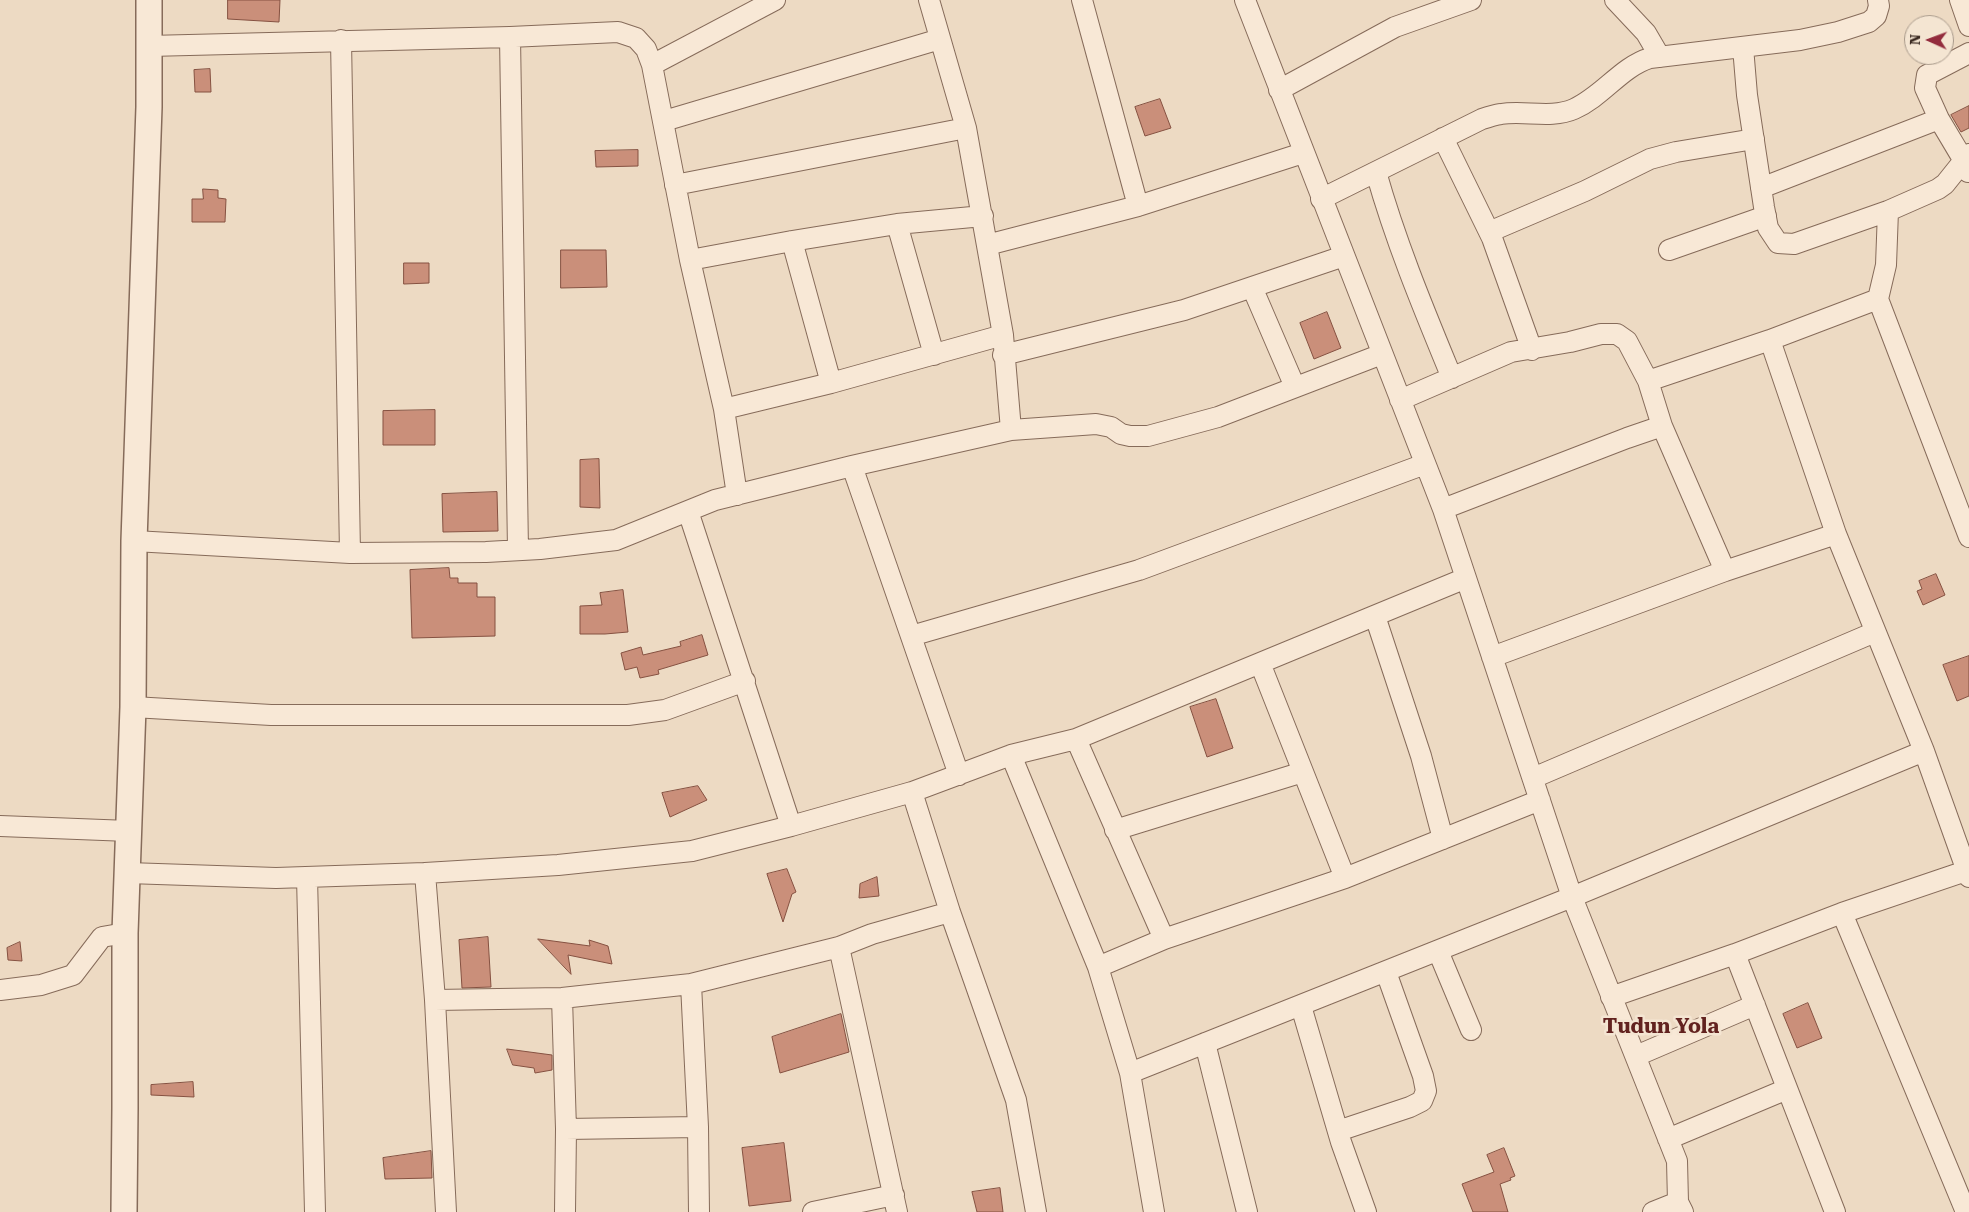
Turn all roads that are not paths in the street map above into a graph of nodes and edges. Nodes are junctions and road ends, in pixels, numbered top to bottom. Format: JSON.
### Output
{"nodes":[{"id":1,"x":149,"y":0,"type":"edge"},
{"id":2,"x":775,"y":0,"type":"edge"},
{"id":3,"x":929,"y":0,"type":"edge"},
{"id":4,"x":1082,"y":0,"type":"edge"},
{"id":5,"x":1245,"y":0,"type":"edge"},
{"id":6,"x":1471,"y":0,"type":"edge"},
{"id":7,"x":1615,"y":0,"type":"edge"},
{"id":8,"x":1878,"y":0,"type":"edge"},
{"id":9,"x":1960,"y":0,"type":"edge"},
{"id":10,"x":1437,"y":6,"type":"edge"},
{"id":11,"x":1969,"y":26,"type":"edge"},
{"id":12,"x":510,"y":37,"type":"junction"},
{"id":13,"x":940,"y":39,"type":"junction"},
{"id":14,"x":340,"y":40,"type":"junction"},
{"id":15,"x":149,"y":46,"type":"junction"},
{"id":16,"x":1743,"y":47,"type":"junction"},
{"id":17,"x":1969,"y":53,"type":"edge"},
{"id":18,"x":1660,"y":57,"type":"junction"},
{"id":19,"x":652,"y":65,"type":"junction"},
{"id":20,"x":1279,"y":90,"type":"junction"},
{"id":21,"x":1939,"y":119,"type":"junction"},
{"id":22,"x":664,"y":121,"type":"junction"},
{"id":23,"x":966,"y":128,"type":"junction"},
{"id":24,"x":1443,"y":138,"type":"junction"},
{"id":25,"x":1754,"y":139,"type":"junction"},
{"id":26,"x":1303,"y":153,"type":"junction"},
{"id":27,"x":1967,"y":164,"type":"edge"},
{"id":28,"x":1376,"y":172,"type":"junction"},
{"id":29,"x":675,"y":185,"type":"junction"},
{"id":30,"x":1761,"y":188,"type":"junction"},
{"id":31,"x":1321,"y":199,"type":"junction"},
{"id":32,"x":1138,"y":206,"type":"junction"},
{"id":33,"x":1888,"y":211,"type":"junction"},
{"id":34,"x":983,"y":216,"type":"junction"},
{"id":35,"x":1766,"y":216,"type":"junction"},
{"id":36,"x":897,"y":224,"type":"junction"},
{"id":37,"x":1489,"y":232,"type":"junction"},
{"id":38,"x":792,"y":241,"type":"junction"},
{"id":39,"x":987,"y":245,"type":"junction"},
{"id":40,"x":1669,"y":250,"type":"dead end"},
{"id":41,"x":1344,"y":256,"type":"junction"},
{"id":42,"x":690,"y":260,"type":"junction"},
{"id":43,"x":1252,"y":287,"type":"junction"},
{"id":44,"x":1878,"y":298,"type":"junction"},
{"id":45,"x":1770,"y":340,"type":"junction"},
{"id":46,"x":1003,"y":345,"type":"junction"},
{"id":47,"x":1532,"y":350,"type":"junction"},
{"id":48,"x":1382,"y":354,"type":"junction"},
{"id":49,"x":934,"y":355,"type":"junction"},
{"id":50,"x":1452,"y":378,"type":"junction"},
{"id":51,"x":1648,"y":381,"type":"junction"},
{"id":52,"x":831,"y":383,"type":"junction"},
{"id":53,"x":1295,"y":387,"type":"junction"},
{"id":54,"x":1400,"y":400,"type":"junction"},
{"id":55,"x":724,"y":410,"type":"junction"},
{"id":56,"x":1662,"y":426,"type":"junction"},
{"id":57,"x":1011,"y":430,"type":"junction"},
{"id":58,"x":1425,"y":464,"type":"junction"},
{"id":59,"x":852,"y":466,"type":"junction"},
{"id":60,"x":737,"y":495,"type":"junction"},
{"id":61,"x":1443,"y":509,"type":"junction"},
{"id":62,"x":688,"y":511,"type":"junction"},
{"id":63,"x":1836,"y":534,"type":"junction"},
{"id":64,"x":1969,"y":537,"type":"edge"},
{"id":65,"x":134,"y":541,"type":"junction"},
{"id":66,"x":518,"y":550,"type":"junction"},
{"id":67,"x":350,"y":553,"type":"junction"},
{"id":68,"x":1725,"y":571,"type":"junction"},
{"id":69,"x":1466,"y":578,"type":"junction"},
{"id":70,"x":1374,"y":616,"type":"junction"},
{"id":71,"x":1875,"y":632,"type":"junction"},
{"id":72,"x":912,"y":636,"type":"junction"},
{"id":73,"x":1492,"y":657,"type":"junction"},
{"id":74,"x":1260,"y":663,"type":"junction"},
{"id":75,"x":745,"y":681,"type":"junction"},
{"id":76,"x":133,"y":707,"type":"junction"},
{"id":77,"x":1076,"y":739,"type":"junction"},
{"id":78,"x":1924,"y":751,"type":"junction"},
{"id":79,"x":1011,"y":755,"type":"junction"},
{"id":80,"x":1304,"y":772,"type":"junction"},
{"id":81,"x":959,"y":775,"type":"junction"},
{"id":82,"x":1533,"y":778,"type":"junction"},
{"id":83,"x":912,"y":792,"type":"junction"},
{"id":84,"x":1540,"y":800,"type":"junction"},
{"id":85,"x":0,"y":826,"type":"edge"},
{"id":86,"x":791,"y":826,"type":"junction"},
{"id":87,"x":1115,"y":830,"type":"junction"},
{"id":88,"x":129,"y":831,"type":"junction"},
{"id":89,"x":1443,"y":839,"type":"junction"},
{"id":90,"x":1968,"y":872,"type":"edge"},
{"id":91,"x":128,"y":873,"type":"junction"},
{"id":92,"x":425,"y":873,"type":"junction"},
{"id":93,"x":307,"y":877,"type":"junction"},
{"id":94,"x":1345,"y":878,"type":"junction"},
{"id":95,"x":1572,"y":897,"type":"junction"},
{"id":96,"x":950,"y":912,"type":"junction"},
{"id":97,"x":1842,"y":913,"type":"junction"},
{"id":98,"x":125,"y":933,"type":"junction"},
{"id":99,"x":1164,"y":940,"type":"junction"},
{"id":100,"x":839,"y":946,"type":"junction"},
{"id":101,"x":1438,"y":951,"type":"junction"},
{"id":102,"x":1735,"y":954,"type":"junction"},
{"id":103,"x":1098,"y":967,"type":"junction"},
{"id":104,"x":1386,"y":972,"type":"junction"},
{"id":105,"x":691,"y":984,"type":"junction"},
{"id":106,"x":0,"y":990,"type":"edge"},
{"id":107,"x":1611,"y":997,"type":"junction"},
{"id":108,"x":562,"y":998,"type":"junction"},
{"id":109,"x":435,"y":1000,"type":"junction"},
{"id":110,"x":1755,"y":1005,"type":"junction"},
{"id":111,"x":1300,"y":1006,"type":"junction"},
{"id":112,"x":1471,"y":1030,"type":"dead end"},
{"id":113,"x":1205,"y":1043,"type":"junction"},
{"id":114,"x":1636,"y":1056,"type":"junction"},
{"id":115,"x":1130,"y":1073,"type":"junction"},
{"id":116,"x":1787,"y":1089,"type":"junction"},
{"id":117,"x":698,"y":1127,"type":"junction"},
{"id":118,"x":566,"y":1129,"type":"junction"},
{"id":119,"x":1338,"y":1132,"type":"junction"},
{"id":120,"x":1668,"y":1139,"type":"junction"},
{"id":121,"x":896,"y":1204,"type":"edge"},
{"id":122,"x":1680,"y":1207,"type":"edge"},
{"id":123,"x":124,"y":1212,"type":"edge"},
{"id":124,"x":315,"y":1212,"type":"edge"},
{"id":125,"x":446,"y":1212,"type":"edge"},
{"id":126,"x":565,"y":1212,"type":"edge"},
{"id":127,"x":699,"y":1212,"type":"edge"},
{"id":128,"x":813,"y":1212,"type":"edge"},
{"id":129,"x":1036,"y":1212,"type":"edge"},
{"id":130,"x":1154,"y":1212,"type":"edge"},
{"id":131,"x":1247,"y":1212,"type":"edge"},
{"id":132,"x":1366,"y":1212,"type":"edge"},
{"id":133,"x":1653,"y":1212,"type":"edge"},
{"id":134,"x":1835,"y":1212,"type":"edge"},
{"id":135,"x":1966,"y":1212,"type":"edge"}],
"edges":[{"from":1,"to":15,"type":"street"},
{"from":2,"to":19,"type":"street"},
{"from":3,"to":13,"type":"street"},
{"from":4,"to":32,"type":"street"},
{"from":5,"to":20,"type":"street"},
{"from":6,"to":10,"type":"street"},
{"from":7,"to":18,"type":"street"},
{"from":8,"to":16,"type":"street"},
{"from":9,"to":11,"type":"street"},
{"from":10,"to":20,"type":"street"},
{"from":12,"to":14,"type":"street"},
{"from":12,"to":19,"type":"street"},
{"from":12,"to":66,"type":"street"},
{"from":13,"to":22,"type":"street"},
{"from":13,"to":23,"type":"street"},
{"from":14,"to":15,"type":"street"},
{"from":14,"to":67,"type":"street"},
{"from":15,"to":65,"type":"street"},
{"from":16,"to":18,"type":"street"},
{"from":16,"to":25,"type":"street"},
{"from":17,"to":21,"type":"street"},
{"from":18,"to":24,"type":"street"},
{"from":19,"to":22,"type":"street"},
{"from":20,"to":26,"type":"street"},
{"from":21,"to":27,"type":"street"},
{"from":21,"to":30,"type":"street"},
{"from":22,"to":29,"type":"street"},
{"from":23,"to":29,"type":"street"},
{"from":23,"to":34,"type":"street"},
{"from":24,"to":28,"type":"street"},
{"from":24,"to":37,"type":"street"},
{"from":25,"to":30,"type":"street"},
{"from":25,"to":37,"type":"street"},
{"from":26,"to":31,"type":"street"},
{"from":26,"to":32,"type":"street"},
{"from":27,"to":33,"type":"street"},
{"from":28,"to":31,"type":"street"},
{"from":28,"to":50,"type":"street"},
{"from":29,"to":42,"type":"street"},
{"from":30,"to":35,"type":"street"},
{"from":31,"to":41,"type":"street"},
{"from":32,"to":39,"type":"street"},
{"from":33,"to":35,"type":"street"},
{"from":33,"to":44,"type":"street"},
{"from":34,"to":36,"type":"street"},
{"from":34,"to":39,"type":"street"},
{"from":35,"to":40,"type":"street"},
{"from":36,"to":38,"type":"street"},
{"from":36,"to":49,"type":"street"},
{"from":37,"to":47,"type":"street"},
{"from":38,"to":42,"type":"street"},
{"from":38,"to":52,"type":"street"},
{"from":39,"to":46,"type":"street"},
{"from":41,"to":43,"type":"street"},
{"from":41,"to":48,"type":"street"},
{"from":42,"to":55,"type":"street"},
{"from":43,"to":46,"type":"street"},
{"from":43,"to":53,"type":"street"},
{"from":44,"to":45,"type":"street"},
{"from":44,"to":64,"type":"street"},
{"from":45,"to":51,"type":"street"},
{"from":45,"to":63,"type":"street"},
{"from":46,"to":49,"type":"street"},
{"from":46,"to":57,"type":"street"},
{"from":47,"to":50,"type":"street"},
{"from":47,"to":51,"type":"street"},
{"from":48,"to":53,"type":"street"},
{"from":48,"to":54,"type":"street"},
{"from":49,"to":52,"type":"street"},
{"from":50,"to":54,"type":"street"},
{"from":51,"to":56,"type":"street"},
{"from":52,"to":55,"type":"street"},
{"from":53,"to":57,"type":"street"},
{"from":54,"to":58,"type":"street"},
{"from":55,"to":60,"type":"street"},
{"from":56,"to":61,"type":"street"},
{"from":56,"to":68,"type":"street"},
{"from":57,"to":59,"type":"street"},
{"from":58,"to":61,"type":"street"},
{"from":58,"to":72,"type":"street"},
{"from":59,"to":60,"type":"street"},
{"from":59,"to":72,"type":"street"},
{"from":60,"to":62,"type":"street"},
{"from":61,"to":69,"type":"street"},
{"from":62,"to":66,"type":"street"},
{"from":62,"to":75,"type":"street"},
{"from":63,"to":68,"type":"street"},
{"from":63,"to":71,"type":"street"},
{"from":65,"to":67,"type":"street"},
{"from":65,"to":76,"type":"street"},
{"from":66,"to":67,"type":"street"},
{"from":68,"to":73,"type":"street"},
{"from":69,"to":70,"type":"street"},
{"from":69,"to":73,"type":"street"},
{"from":70,"to":74,"type":"street"},
{"from":70,"to":89,"type":"street"},
{"from":71,"to":78,"type":"street"},
{"from":71,"to":82,"type":"street"},
{"from":72,"to":81,"type":"street"},
{"from":73,"to":82,"type":"street"},
{"from":74,"to":77,"type":"street"},
{"from":74,"to":80,"type":"street"},
{"from":75,"to":76,"type":"street"},
{"from":75,"to":86,"type":"street"},
{"from":76,"to":88,"type":"street"},
{"from":77,"to":79,"type":"street"},
{"from":77,"to":87,"type":"street"},
{"from":78,"to":90,"type":"street"},
{"from":78,"to":95,"type":"street"},
{"from":79,"to":81,"type":"street"},
{"from":79,"to":103,"type":"street"},
{"from":80,"to":87,"type":"street"},
{"from":80,"to":94,"type":"street"},
{"from":81,"to":83,"type":"street"},
{"from":82,"to":84,"type":"street"},
{"from":83,"to":86,"type":"street"},
{"from":83,"to":96,"type":"street"},
{"from":84,"to":89,"type":"street"},
{"from":84,"to":95,"type":"street"},
{"from":85,"to":88,"type":"street"},
{"from":86,"to":92,"type":"street"},
{"from":87,"to":99,"type":"street"},
{"from":88,"to":91,"type":"street"},
{"from":89,"to":94,"type":"street"},
{"from":90,"to":97,"type":"street"},
{"from":91,"to":93,"type":"street"},
{"from":91,"to":98,"type":"street"},
{"from":92,"to":93,"type":"street"},
{"from":92,"to":109,"type":"street"},
{"from":93,"to":124,"type":"street"},
{"from":94,"to":99,"type":"street"},
{"from":95,"to":101,"type":"street"},
{"from":95,"to":107,"type":"street"},
{"from":96,"to":100,"type":"street"},
{"from":96,"to":129,"type":"street"},
{"from":97,"to":102,"type":"street"},
{"from":97,"to":135,"type":"street"},
{"from":98,"to":106,"type":"street"},
{"from":98,"to":123,"type":"street"},
{"from":99,"to":103,"type":"street"},
{"from":100,"to":105,"type":"street"},
{"from":100,"to":121,"type":"street"},
{"from":101,"to":104,"type":"street"},
{"from":101,"to":112,"type":"street"},
{"from":102,"to":107,"type":"street"},
{"from":102,"to":110,"type":"street"},
{"from":103,"to":115,"type":"street"},
{"from":104,"to":111,"type":"street"},
{"from":104,"to":119,"type":"street"},
{"from":105,"to":108,"type":"street"},
{"from":105,"to":117,"type":"street"},
{"from":107,"to":114,"type":"street"},
{"from":108,"to":109,"type":"street"},
{"from":108,"to":118,"type":"street"},
{"from":109,"to":125,"type":"street"},
{"from":110,"to":114,"type":"street"},
{"from":110,"to":116,"type":"street"},
{"from":111,"to":113,"type":"street"},
{"from":111,"to":119,"type":"street"},
{"from":113,"to":115,"type":"street"},
{"from":113,"to":131,"type":"street"},
{"from":114,"to":120,"type":"street"},
{"from":115,"to":130,"type":"street"},
{"from":116,"to":120,"type":"street"},
{"from":116,"to":134,"type":"street"},
{"from":117,"to":118,"type":"street"},
{"from":117,"to":127,"type":"street"},
{"from":118,"to":126,"type":"street"},
{"from":119,"to":132,"type":"street"},
{"from":120,"to":122,"type":"street"},
{"from":121,"to":128,"type":"street"},
{"from":122,"to":133,"type":"street"}]}
